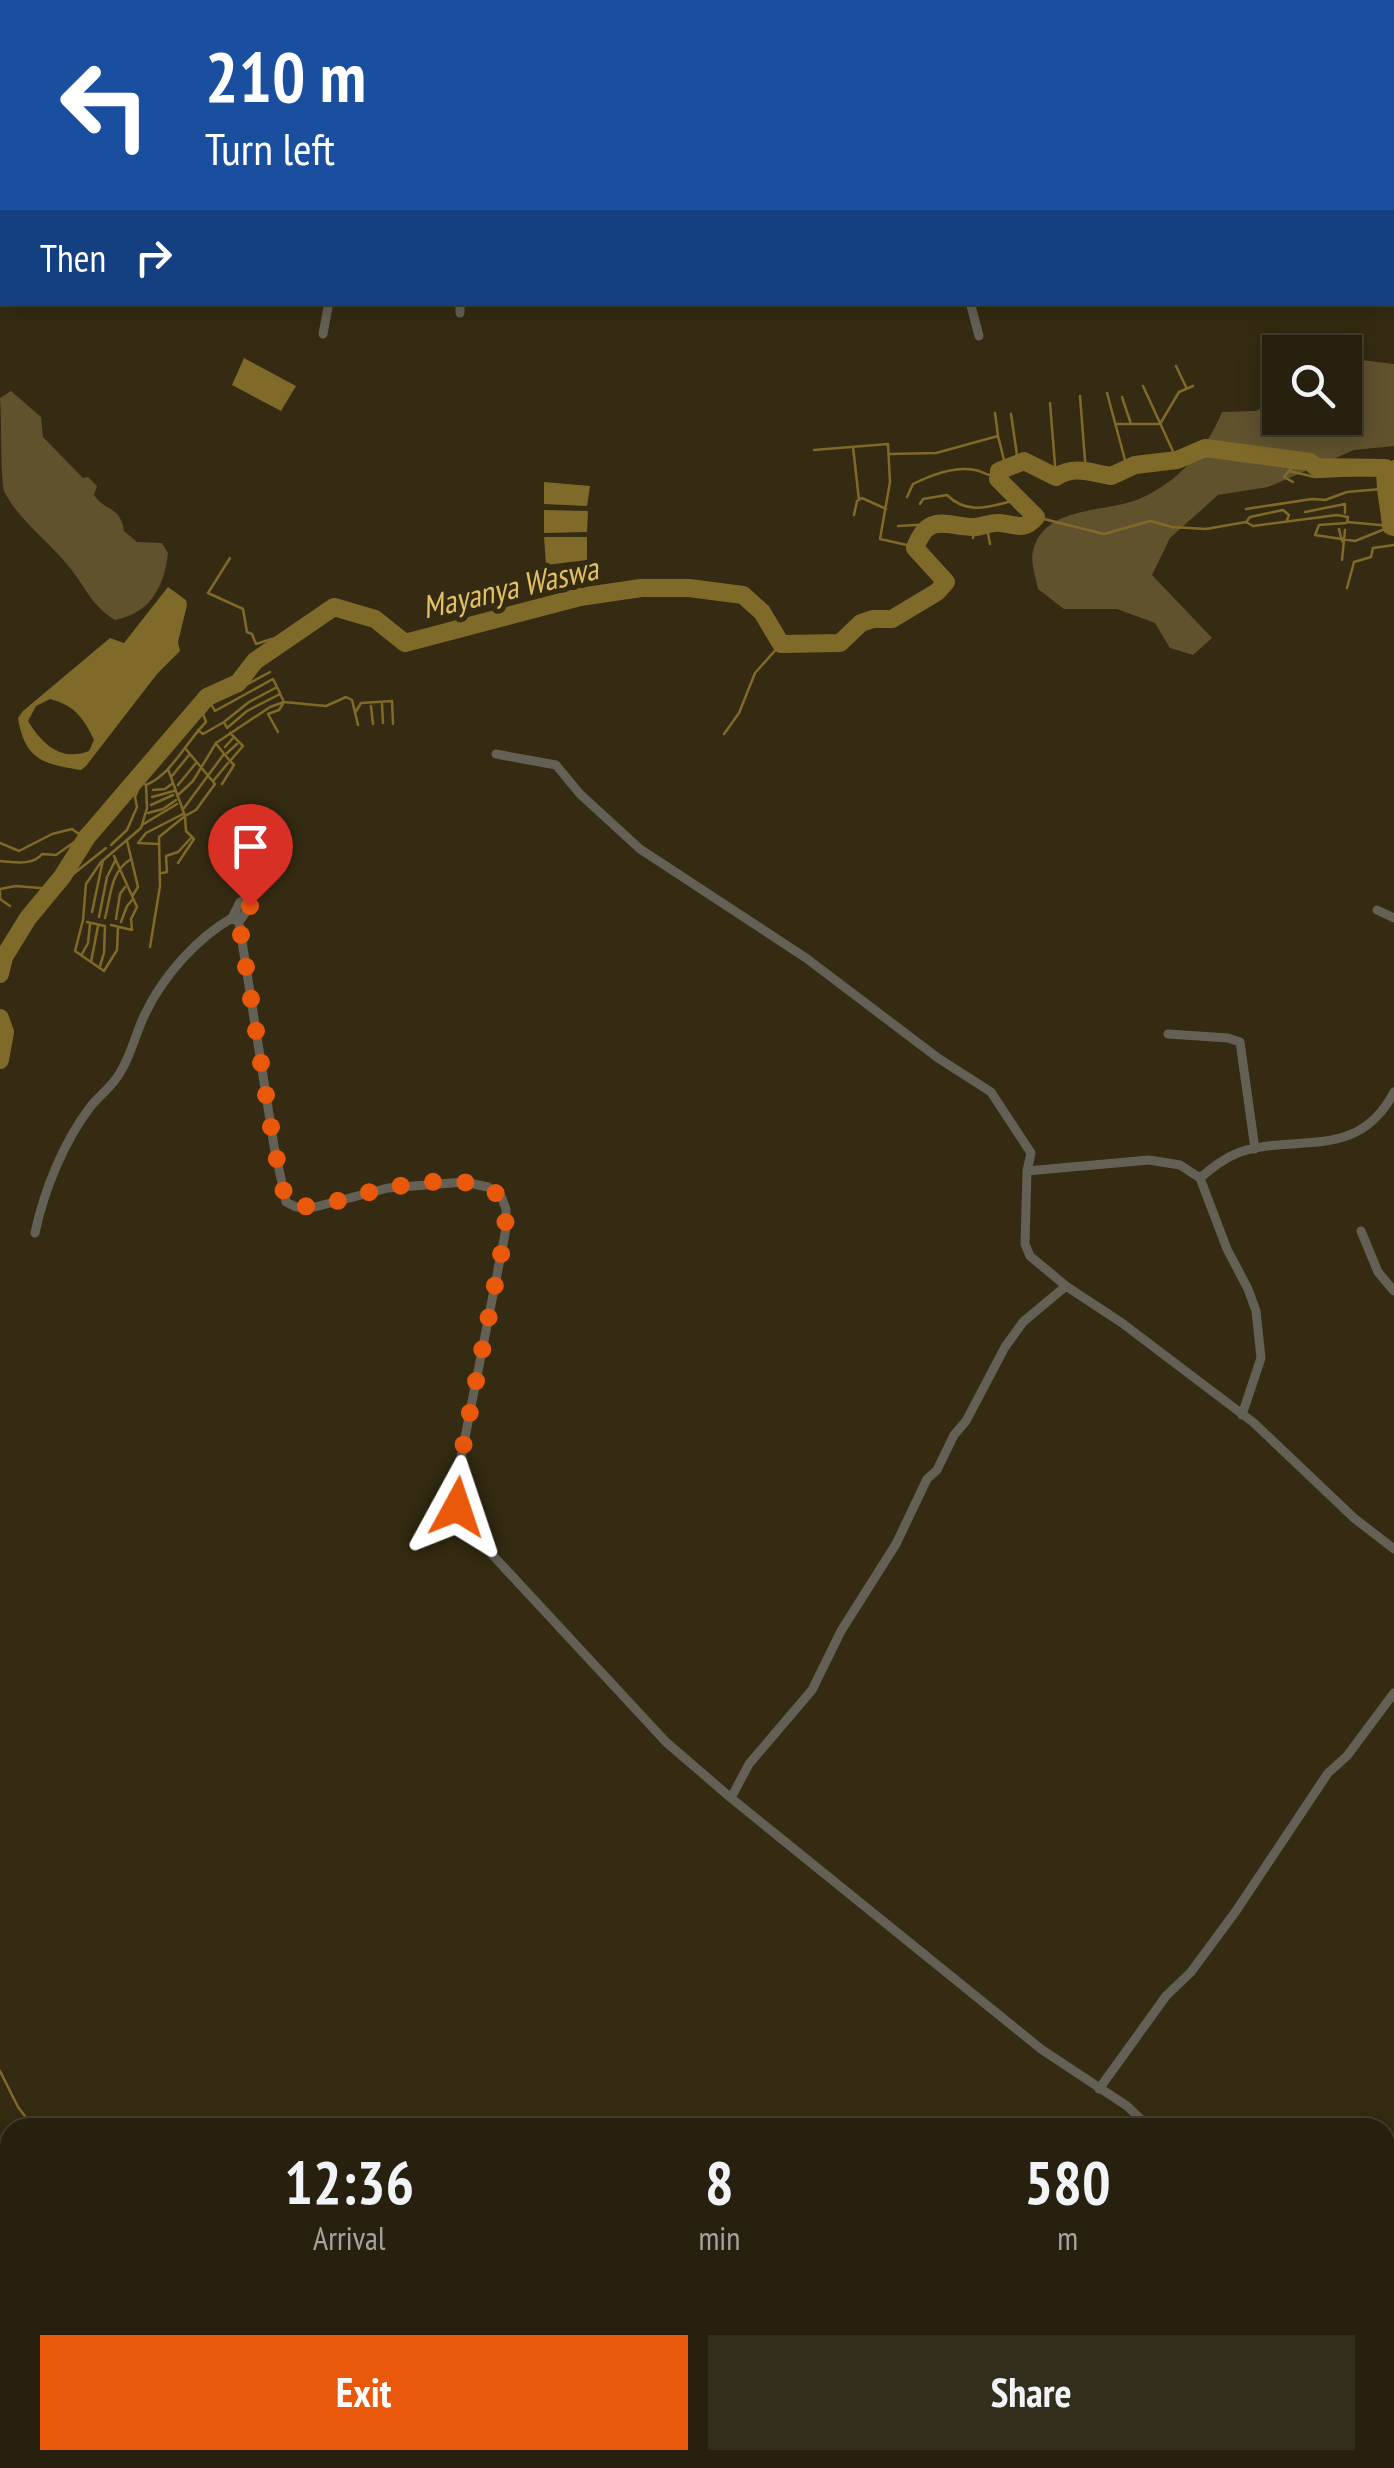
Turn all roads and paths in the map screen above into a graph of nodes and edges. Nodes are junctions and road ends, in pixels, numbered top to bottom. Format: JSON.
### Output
{"nodes":[{"id":1,"x":328,"y":305,"type":"edge"},
{"id":2,"x":971,"y":305,"type":"edge"},
{"id":3,"x":323,"y":334,"type":"dead end"},
{"id":4,"x":979,"y":336,"type":"dead end"},
{"id":5,"x":496,"y":754,"type":"dead end"},
{"id":6,"x":1377,"y":910,"type":"dead end"},
{"id":7,"x":1394,"y":918,"type":"edge"},
{"id":8,"x":1168,"y":1034,"type":"dead end"},
{"id":9,"x":1394,"y":1092,"type":"edge"},
{"id":10,"x":1254,"y":1149,"type":"junction"},
{"id":11,"x":1027,"y":1171,"type":"junction"},
{"id":12,"x":1200,"y":1178,"type":"junction"},
{"id":13,"x":1361,"y":1230,"type":"dead end"},
{"id":14,"x":35,"y":1233,"type":"dead end"},
{"id":15,"x":1066,"y":1286,"type":"junction"},
{"id":16,"x":1394,"y":1291,"type":"edge"},
{"id":17,"x":1242,"y":1415,"type":"junction"},
{"id":18,"x":1394,"y":1549,"type":"edge"},
{"id":19,"x":1394,"y":1693,"type":"edge"},
{"id":20,"x":732,"y":1798,"type":"junction"},
{"id":21,"x":1099,"y":2089,"type":"junction"},
{"id":22,"x":1140,"y":2118,"type":"edge"}],
"edges":[{"from":1,"to":3,"type":"street"},
{"from":2,"to":4,"type":"street"},
{"from":5,"to":11,"type":"street"},
{"from":6,"to":7,"type":"street"},
{"from":8,"to":10,"type":"street"},
{"from":9,"to":10,"type":"street"},
{"from":10,"to":12,"type":"street"},
{"from":11,"to":12,"type":"street"},
{"from":11,"to":15,"type":"street"},
{"from":12,"to":17,"type":"street"},
{"from":13,"to":16,"type":"street"},
{"from":14,"to":20,"type":"street"},
{"from":15,"to":17,"type":"street"},
{"from":15,"to":20,"type":"street"},
{"from":17,"to":18,"type":"street"},
{"from":19,"to":21,"type":"street"},
{"from":20,"to":21,"type":"street"},
{"from":21,"to":22,"type":"street"}]}
